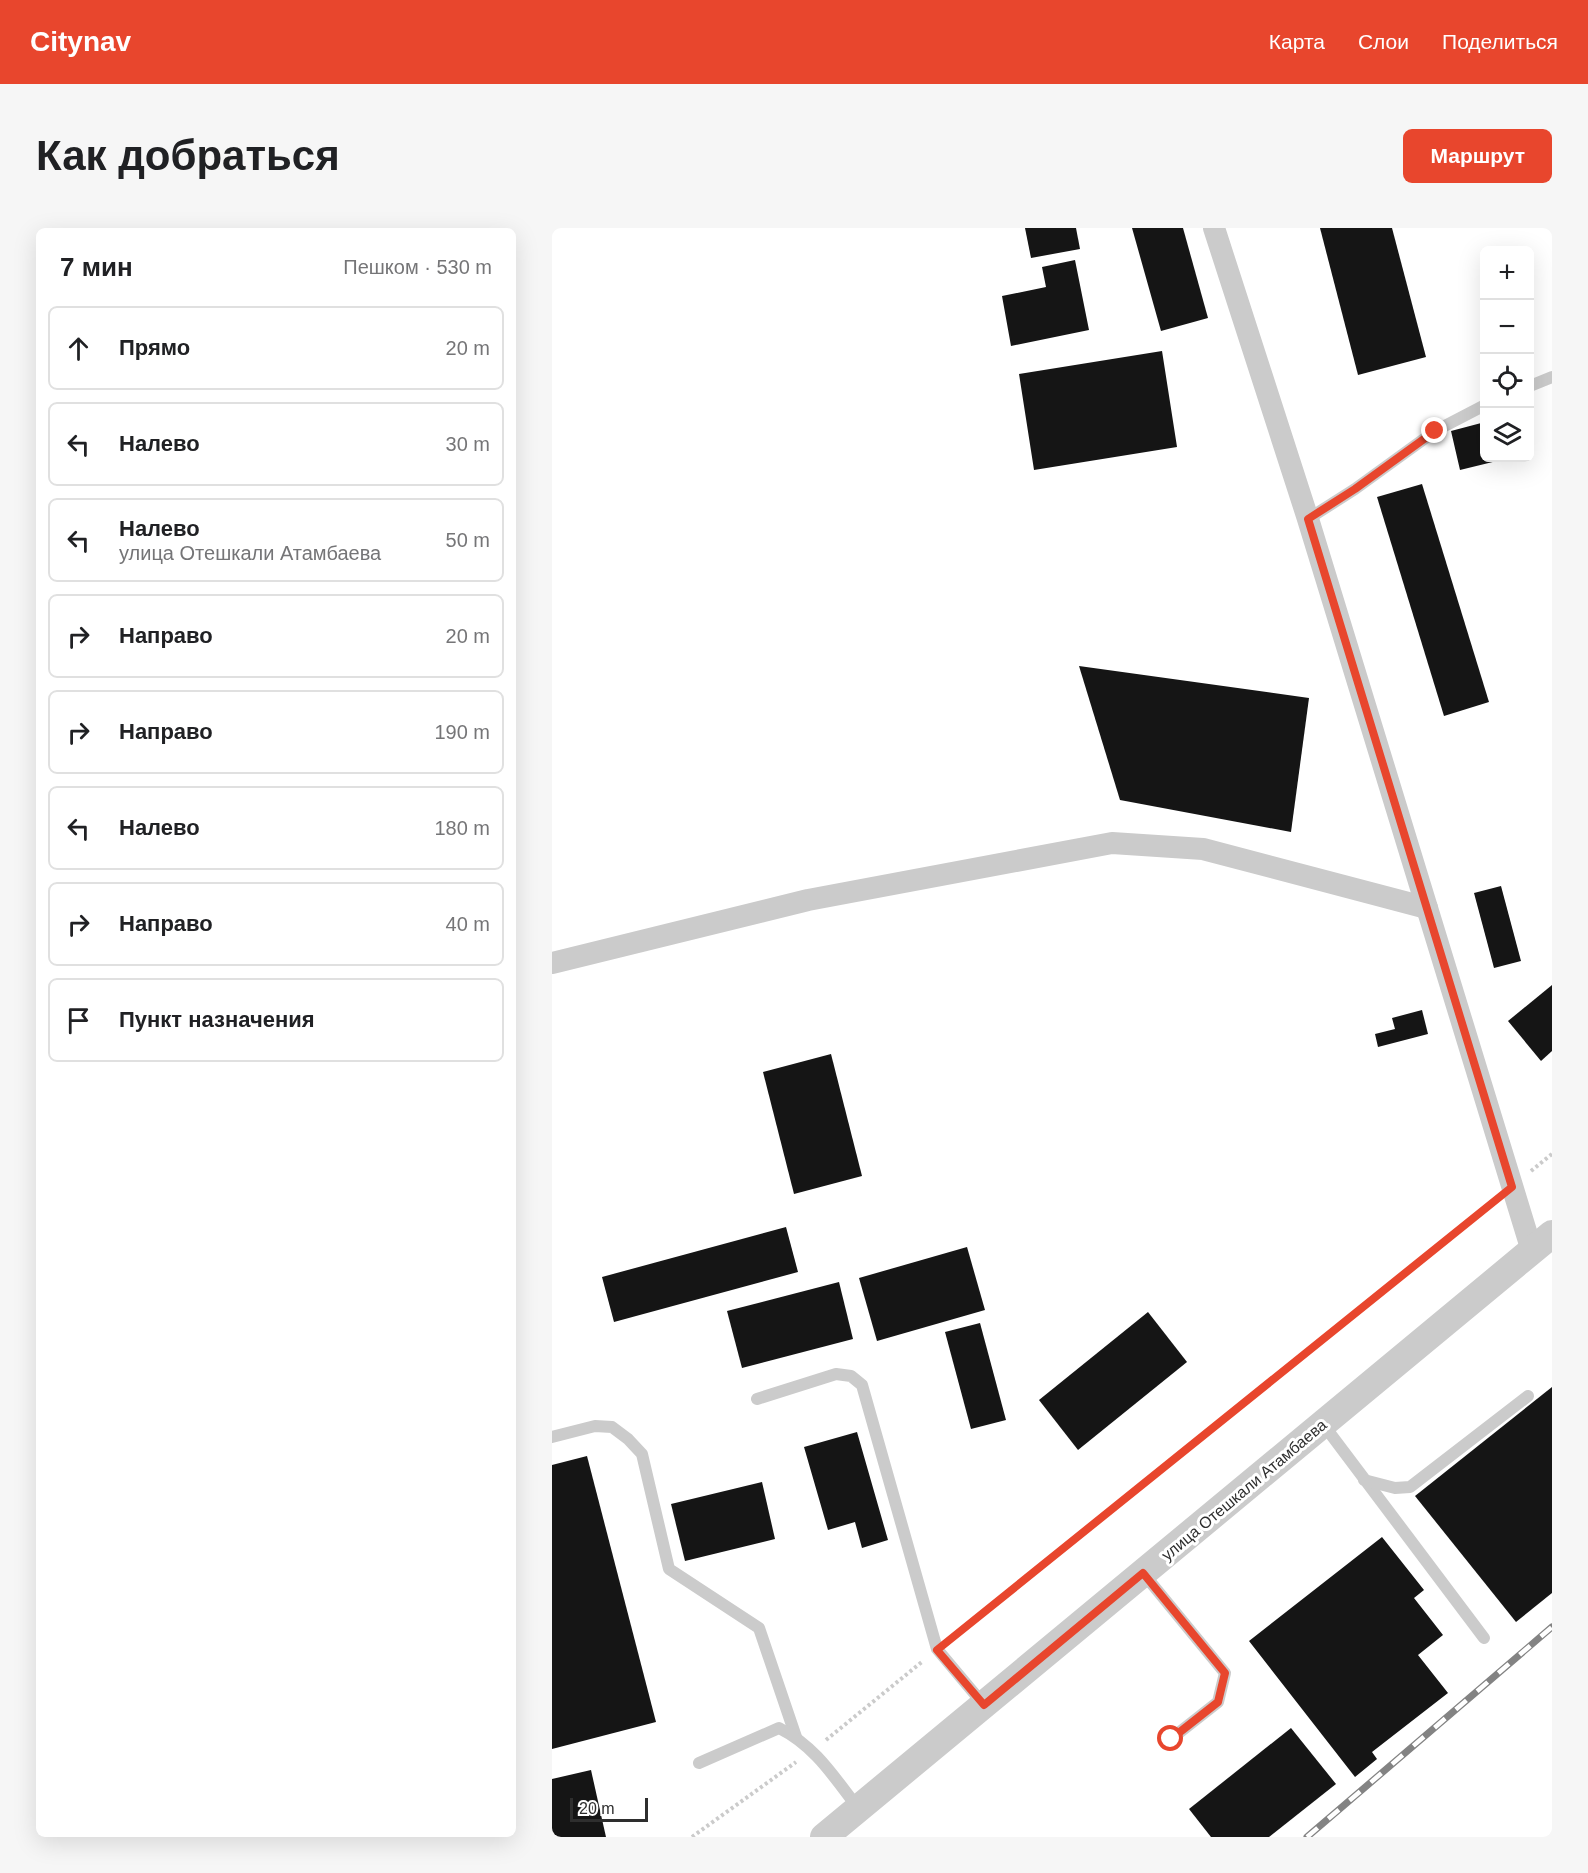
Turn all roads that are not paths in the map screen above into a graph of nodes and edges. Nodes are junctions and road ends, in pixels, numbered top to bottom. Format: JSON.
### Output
{"nodes":[{"id":1,"x":1214,"y":228,"type":"edge"},
{"id":2,"x":1552,"y":377,"type":"edge"},
{"id":3,"x":1534,"y":384,"type":"edge"},
{"id":4,"x":1480,"y":408,"type":"edge"},
{"id":5,"x":1308,"y":519,"type":"junction"},
{"id":6,"x":1427,"y":908,"type":"junction"},
{"id":7,"x":552,"y":963,"type":"edge"},
{"id":8,"x":1542,"y":1243,"type":"edge"},
{"id":9,"x":1528,"y":1396,"type":"dead end"},
{"id":10,"x":757,"y":1399,"type":"dead end"},
{"id":11,"x":1323,"y":1425,"type":"junction"},
{"id":12,"x":552,"y":1437,"type":"edge"},
{"id":13,"x":1364,"y":1480,"type":"junction"},
{"id":14,"x":1143,"y":1573,"type":"junction"},
{"id":15,"x":1484,"y":1638,"type":"dead end"},
{"id":16,"x":984,"y":1705,"type":"junction"},
{"id":17,"x":796,"y":1737,"type":"junction"},
{"id":18,"x":1171,"y":1739,"type":"dead end"},
{"id":19,"x":699,"y":1763,"type":"dead end"},
{"id":20,"x":858,"y":1808,"type":"junction"},
{"id":21,"x":824,"y":1837,"type":"edge"}],
"edges":[{"from":1,"to":5,"type":"street"},
{"from":2,"to":3,"type":"lane"},
{"from":4,"to":5,"type":"lane"},
{"from":5,"to":6,"type":"street"},
{"from":6,"to":7,"type":"street"},
{"from":6,"to":8,"type":"street"},
{"from":8,"to":11,"type":"street","name":"улица Отешкали Атамбаева"},
{"from":9,"to":13,"type":"lane"},
{"from":10,"to":16,"type":"lane"},
{"from":11,"to":13,"type":"lane"},
{"from":11,"to":14,"type":"street","name":"улица Отешкали Атамбаева"},
{"from":12,"to":17,"type":"lane"},
{"from":13,"to":15,"type":"lane"},
{"from":14,"to":16,"type":"street","name":"улица Отешкали Атамбаева"},
{"from":14,"to":18,"type":"lane"},
{"from":16,"to":20,"type":"street","name":"улица Отешкали Атамбаева"},
{"from":17,"to":19,"type":"lane"},
{"from":17,"to":20,"type":"lane"},
{"from":20,"to":21,"type":"street","name":"улица Отешкали Атамбаева"}]}
